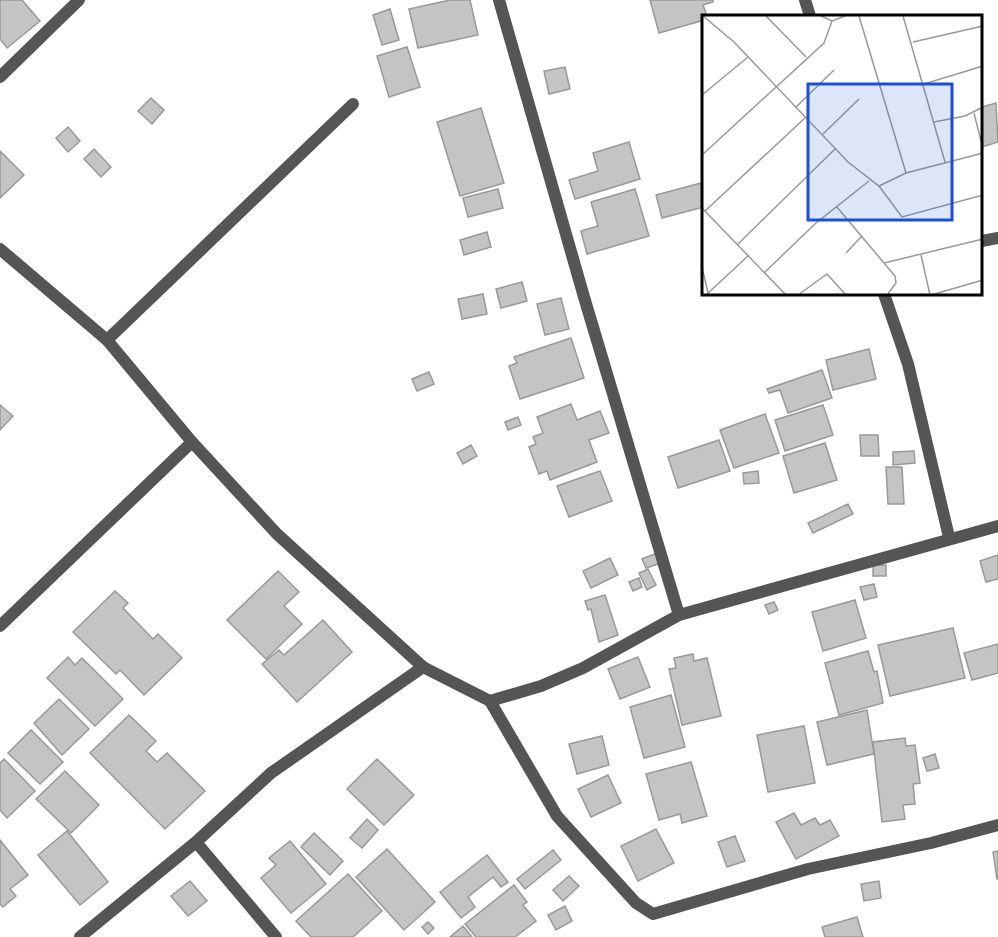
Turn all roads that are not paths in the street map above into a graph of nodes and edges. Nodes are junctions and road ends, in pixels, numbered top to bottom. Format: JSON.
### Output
{"nodes":[{"id":1,"x":80,"y":0,"type":"edge"},
{"id":2,"x":499,"y":0,"type":"edge"},
{"id":3,"x":806,"y":0,"type":"edge"},
{"id":4,"x":810,"y":15,"type":"edge"},
{"id":5,"x":0,"y":77,"type":"edge"},
{"id":6,"x":353,"y":104,"type":"dead end"},
{"id":7,"x":998,"y":238,"type":"edge"},
{"id":8,"x":983,"y":241,"type":"edge"},
{"id":9,"x":0,"y":249,"type":"edge"},
{"id":10,"x":885,"y":296,"type":"edge"},
{"id":11,"x":108,"y":340,"type":"junction"},
{"id":12,"x":192,"y":442,"type":"junction"},
{"id":13,"x":998,"y":526,"type":"edge"},
{"id":14,"x":949,"y":537,"type":"junction"},
{"id":15,"x":679,"y":615,"type":"junction"},
{"id":16,"x":0,"y":626,"type":"edge"},
{"id":17,"x":423,"y":667,"type":"junction"},
{"id":18,"x":490,"y":701,"type":"junction"},
{"id":19,"x":998,"y":825,"type":"edge"},
{"id":20,"x":196,"y":842,"type":"junction"},
{"id":21,"x":80,"y":937,"type":"edge"},
{"id":22,"x":276,"y":937,"type":"edge"}],
"edges":[{"from":1,"to":5,"type":"street"},
{"from":2,"to":15,"type":"street"},
{"from":3,"to":4,"type":"street"},
{"from":6,"to":11,"type":"street"},
{"from":7,"to":8,"type":"street"},
{"from":9,"to":11,"type":"street"},
{"from":10,"to":14,"type":"street"},
{"from":11,"to":12,"type":"street"},
{"from":12,"to":16,"type":"street"},
{"from":12,"to":17,"type":"street"},
{"from":13,"to":14,"type":"street"},
{"from":14,"to":15,"type":"street"},
{"from":15,"to":18,"type":"street"},
{"from":17,"to":18,"type":"street"},
{"from":17,"to":20,"type":"street"},
{"from":18,"to":19,"type":"street"},
{"from":20,"to":21,"type":"street"},
{"from":20,"to":22,"type":"street"}]}
